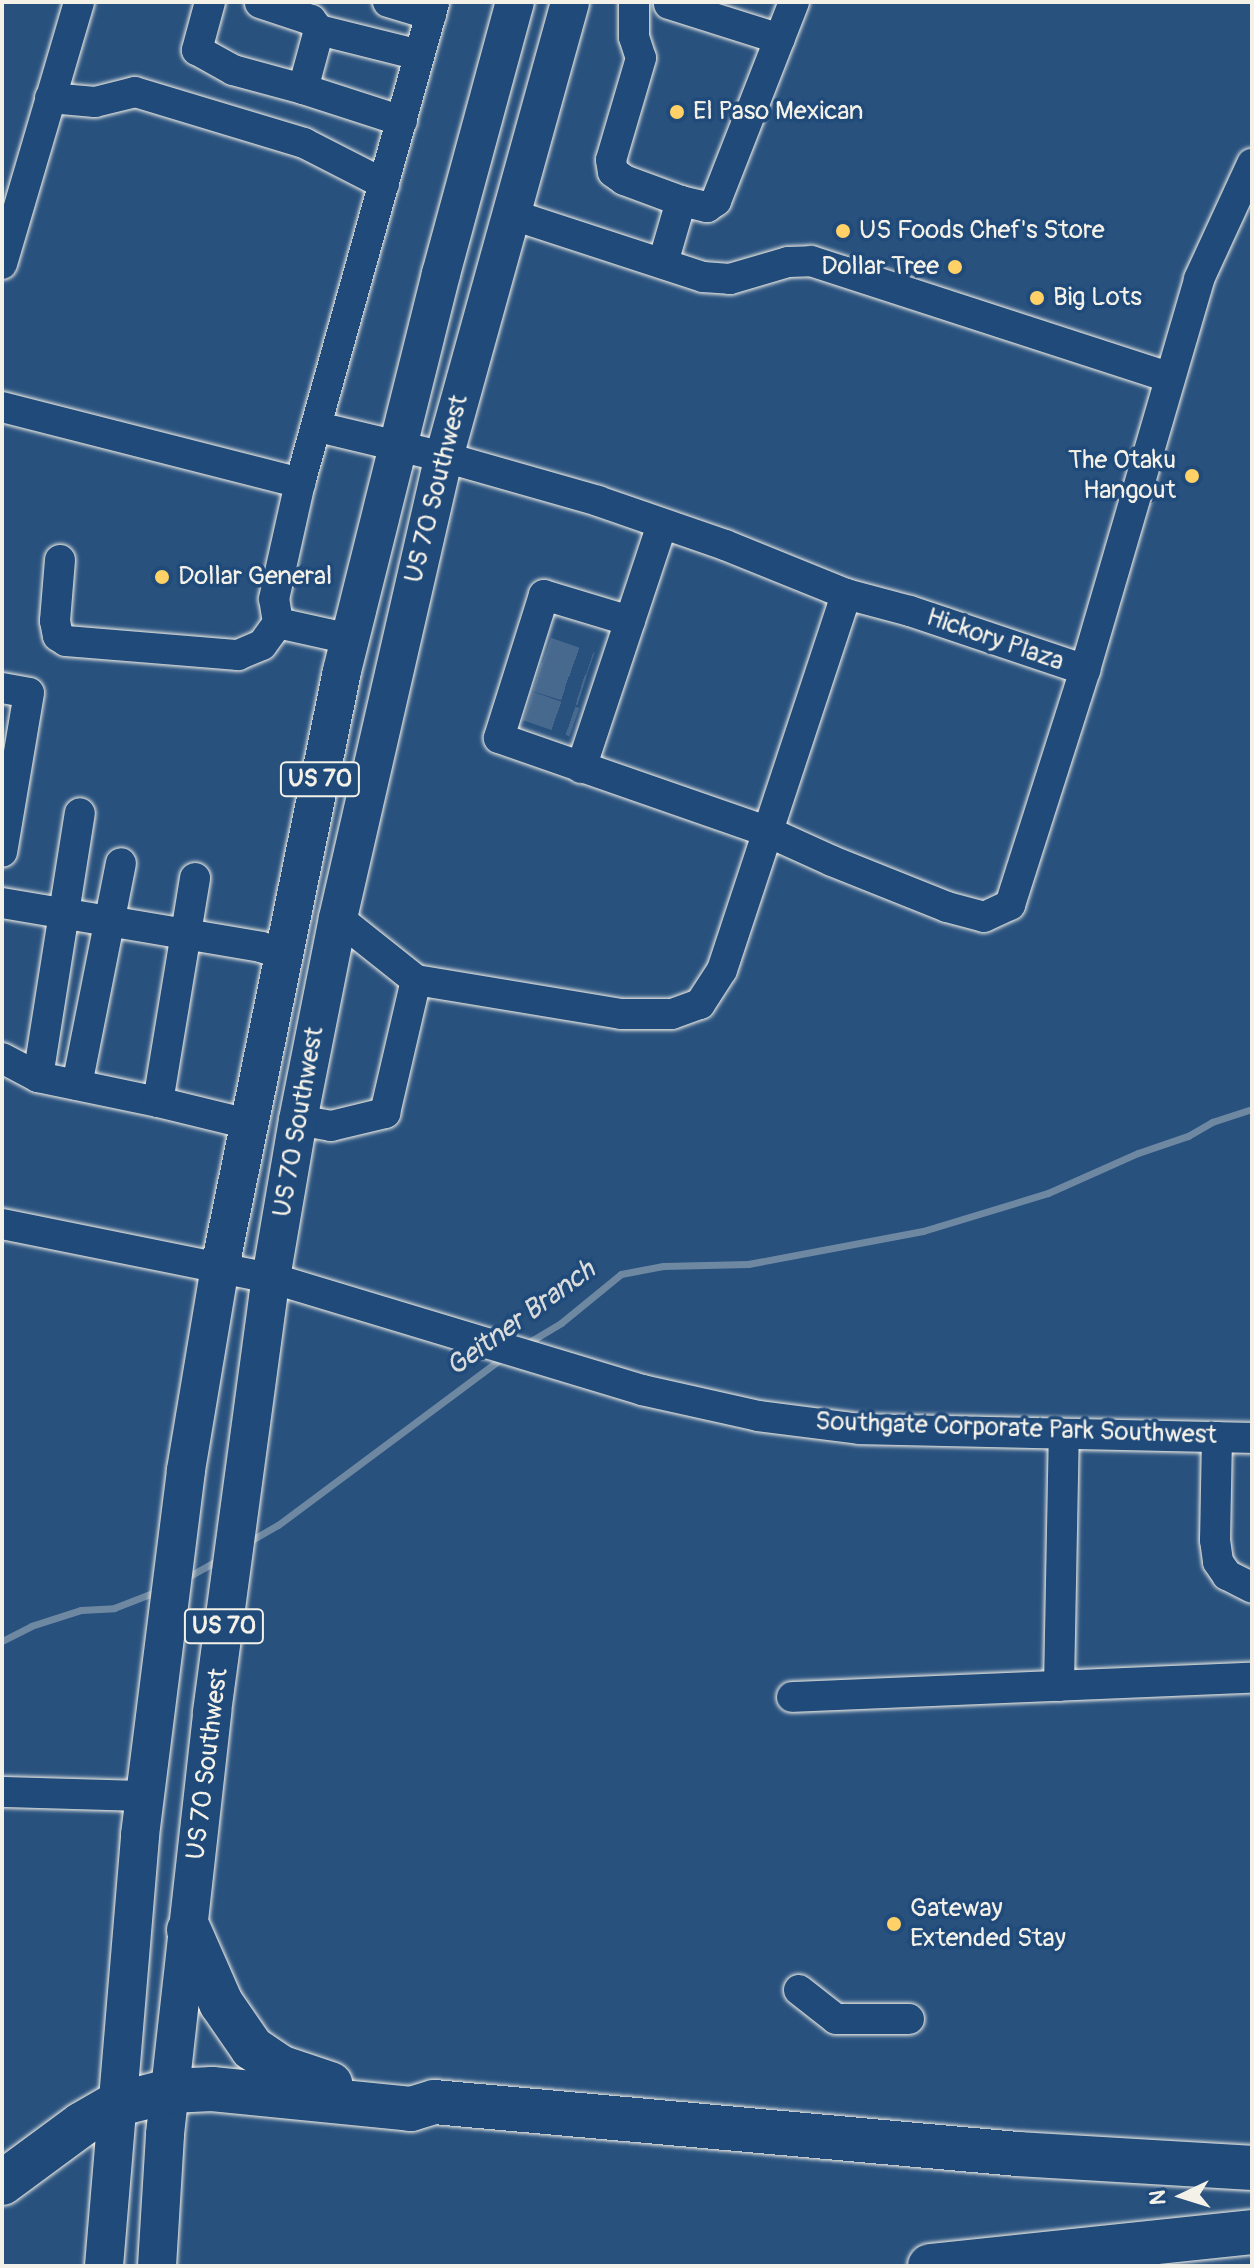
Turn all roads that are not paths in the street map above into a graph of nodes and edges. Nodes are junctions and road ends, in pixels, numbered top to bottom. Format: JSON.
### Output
{"nodes":[{"id":1,"x":79,"y":2,"type":"edge"},
{"id":2,"x":210,"y":2,"type":"edge"},
{"id":3,"x":388,"y":2,"type":"edge"},
{"id":4,"x":515,"y":2,"type":"edge"},
{"id":5,"x":570,"y":2,"type":"edge"},
{"id":6,"x":634,"y":2,"type":"edge"},
{"id":7,"x":794,"y":2,"type":"edge"},
{"id":8,"x":260,"y":3,"type":"edge"},
{"id":9,"x":670,"y":3,"type":"edge"},
{"id":10,"x":432,"y":9,"type":"edge"},
{"id":11,"x":319,"y":30,"type":"junction"},
{"id":12,"x":780,"y":39,"type":"junction"},
{"id":13,"x":638,"y":49,"type":"junction"},
{"id":14,"x":419,"y":55,"type":"junction"},
{"id":15,"x":303,"y":89,"type":"junction"},
{"id":16,"x":50,"y":98,"type":"junction"},
{"id":17,"x":402,"y":121,"type":"junction"},
{"id":18,"x":1252,"y":164,"type":"edge"},
{"id":19,"x":384,"y":184,"type":"junction"},
{"id":20,"x":681,"y":201,"type":"junction"},
{"id":21,"x":510,"y":214,"type":"junction"},
{"id":22,"x":663,"y":263,"type":"junction"},
{"id":23,"x":2,"y":264,"type":"edge"},
{"id":24,"x":1169,"y":377,"type":"junction"},
{"id":25,"x":2,"y":407,"type":"edge"},
{"id":26,"x":318,"y":427,"type":"junction"},
{"id":27,"x":397,"y":446,"type":"junction"},
{"id":28,"x":444,"y":457,"type":"junction"},
{"id":29,"x":300,"y":483,"type":"junction"},
{"id":30,"x":662,"y":525,"type":"junction"},
{"id":31,"x":60,"y":560,"type":"dead end"},
{"id":32,"x":846,"y":594,"type":"junction"},
{"id":33,"x":630,"y":621,"type":"junction"},
{"id":34,"x":278,"y":623,"type":"junction"},
{"id":35,"x":350,"y":639,"type":"junction"},
{"id":36,"x":1085,"y":670,"type":"junction"},
{"id":37,"x":2,"y":688,"type":"edge"},
{"id":38,"x":581,"y":768,"type":"junction"},
{"id":39,"x":80,"y":813,"type":"dead end"},
{"id":40,"x":766,"y":831,"type":"junction"},
{"id":41,"x":2,"y":852,"type":"edge"},
{"id":42,"x":121,"y":863,"type":"dead end"},
{"id":43,"x":195,"y":878,"type":"dead end"},
{"id":44,"x":2,"y":903,"type":"edge"},
{"id":45,"x":64,"y":913,"type":"junction"},
{"id":46,"x":338,"y":918,"type":"junction"},
{"id":47,"x":110,"y":922,"type":"junction"},
{"id":48,"x":186,"y":935,"type":"junction"},
{"id":49,"x":284,"y":955,"type":"junction"},
{"id":50,"x":416,"y":980,"type":"junction"},
{"id":51,"x":2,"y":1058,"type":"edge"},
{"id":52,"x":38,"y":1077,"type":"junction"},
{"id":53,"x":77,"y":1085,"type":"junction"},
{"id":54,"x":158,"y":1102,"type":"junction"},
{"id":55,"x":298,"y":1120,"type":"junction"},
{"id":56,"x":248,"y":1124,"type":"junction"},
{"id":57,"x":2,"y":1224,"type":"edge"},
{"id":58,"x":220,"y":1267,"type":"junction"},
{"id":59,"x":271,"y":1278,"type":"junction"},
{"id":60,"x":1064,"y":1434,"type":"junction"},
{"id":61,"x":1217,"y":1437,"type":"junction"},
{"id":62,"x":1252,"y":1438,"type":"edge"},
{"id":63,"x":1252,"y":1588,"type":"edge"},
{"id":64,"x":1252,"y":1678,"type":"edge"},
{"id":65,"x":1059,"y":1686,"type":"junction"},
{"id":66,"x":792,"y":1697,"type":"dead end"},
{"id":67,"x":2,"y":1792,"type":"edge"},
{"id":68,"x":144,"y":1796,"type":"junction"},
{"id":69,"x":189,"y":1930,"type":"junction"},
{"id":70,"x":799,"y":1990,"type":"dead end"},
{"id":71,"x":909,"y":2019,"type":"dead end"},
{"id":72,"x":170,"y":2091,"type":"junction"},
{"id":73,"x":434,"y":2102,"type":"junction"},
{"id":74,"x":115,"y":2105,"type":"junction"},
{"id":75,"x":1252,"y":2168,"type":"edge"},
{"id":76,"x":2,"y":2183,"type":"edge"},
{"id":77,"x":1252,"y":2232,"type":"edge"},
{"id":78,"x":104,"y":2266,"type":"edge"},
{"id":79,"x":157,"y":2266,"type":"edge"},
{"id":80,"x":930,"y":2266,"type":"edge"}],
"edges":[{"from":1,"to":16,"type":"street"},
{"from":2,"to":15,"type":"street"},
{"from":3,"to":10,"type":"street"},
{"from":4,"to":27,"type":"main road","name":"US 70 Southwest","number":"US 70"},
{"from":5,"to":21,"type":"main road","name":"US 70 Southwest","number":"US 70"},
{"from":6,"to":13,"type":"street"},
{"from":7,"to":12,"type":"street"},
{"from":8,"to":11,"type":"street"},
{"from":9,"to":12,"type":"street"},
{"from":9,"to":13,"type":"street"},
{"from":10,"to":14,"type":"street"},
{"from":11,"to":14,"type":"street"},
{"from":11,"to":15,"type":"street"},
{"from":12,"to":20,"type":"street"},
{"from":13,"to":20,"type":"street"},
{"from":14,"to":17,"type":"street"},
{"from":15,"to":17,"type":"street"},
{"from":16,"to":19,"type":"street"},
{"from":16,"to":23,"type":"street"},
{"from":17,"to":19,"type":"street"},
{"from":18,"to":24,"type":"street","name":"Hickory Plaza"},
{"from":19,"to":26,"type":"street"},
{"from":20,"to":22,"type":"street"},
{"from":21,"to":22,"type":"street"},
{"from":21,"to":28,"type":"main road","name":"US 70 Southwest","number":"US 70"},
{"from":22,"to":24,"type":"street"},
{"from":24,"to":36,"type":"street","name":"Hickory Plaza"},
{"from":25,"to":29,"type":"street"},
{"from":26,"to":27,"type":"street","name":"Hickory Plaza"},
{"from":26,"to":29,"type":"street"},
{"from":27,"to":28,"type":"street","name":"Hickory Plaza"},
{"from":27,"to":35,"type":"main road","name":"US 70 Southwest","number":"US 70"},
{"from":28,"to":30,"type":"street","name":"Hickory Plaza"},
{"from":28,"to":46,"type":"main road","name":"US 70 Southwest","number":"US 70"},
{"from":29,"to":34,"type":"street"},
{"from":30,"to":32,"type":"street","name":"Hickory Plaza"},
{"from":30,"to":33,"type":"street"},
{"from":31,"to":34,"type":"street"},
{"from":32,"to":36,"type":"street","name":"Hickory Plaza"},
{"from":32,"to":40,"type":"street"},
{"from":33,"to":38,"type":"street"},
{"from":33,"to":38,"type":"street"},
{"from":34,"to":35,"type":"street"},
{"from":35,"to":49,"type":"main road","name":"US 70 Southwest","number":"US 70"},
{"from":36,"to":40,"type":"street"},
{"from":37,"to":41,"type":"street"},
{"from":38,"to":40,"type":"street"},
{"from":39,"to":45,"type":"street"},
{"from":40,"to":50,"type":"street"},
{"from":42,"to":47,"type":"street"},
{"from":43,"to":48,"type":"street"},
{"from":44,"to":45,"type":"street"},
{"from":45,"to":47,"type":"street"},
{"from":45,"to":52,"type":"street"},
{"from":46,"to":50,"type":"street"},
{"from":46,"to":55,"type":"main road","name":"US 70 Southwest","number":"US 70"},
{"from":47,"to":48,"type":"street"},
{"from":47,"to":53,"type":"street"},
{"from":48,"to":49,"type":"street"},
{"from":48,"to":54,"type":"street"},
{"from":49,"to":56,"type":"main road","name":"US 70 Southwest","number":"US 70"},
{"from":50,"to":55,"type":"street"},
{"from":51,"to":52,"type":"street"},
{"from":52,"to":53,"type":"street"},
{"from":53,"to":54,"type":"street"},
{"from":54,"to":56,"type":"street"},
{"from":55,"to":59,"type":"main road","name":"US 70 Southwest","number":"US 70"},
{"from":56,"to":58,"type":"main road","name":"US 70 Southwest","number":"US 70"},
{"from":57,"to":58,"type":"street","name":"Southgate Corporate Park Southwest"},
{"from":58,"to":59,"type":"street","name":"Southgate Corporate Park Southwest"},
{"from":58,"to":68,"type":"main road","name":"US 70 Southwest","number":"US 70"},
{"from":59,"to":60,"type":"street","name":"Southgate Corporate Park Southwest"},
{"from":59,"to":69,"type":"main road","name":"US 70 Southwest","number":"US 70"},
{"from":60,"to":61,"type":"street","name":"Southgate Corporate Park Southwest"},
{"from":60,"to":65,"type":"street"},
{"from":61,"to":62,"type":"street","name":"Southgate Corporate Park Southwest"},
{"from":61,"to":63,"type":"street"},
{"from":64,"to":65,"type":"street"},
{"from":65,"to":66,"type":"street"},
{"from":67,"to":68,"type":"street"},
{"from":68,"to":74,"type":"main road","name":"US 70 Southwest","number":"US 70"},
{"from":69,"to":72,"type":"main road","name":"US 70 Southwest","number":"US 70"},
{"from":69,"to":73,"type":"highway"},
{"from":70,"to":71,"type":"street"},
{"from":72,"to":73,"type":"highway"},
{"from":72,"to":74,"type":"highway"},
{"from":72,"to":79,"type":"main road","name":"US 70 Southwest","number":"US 70"},
{"from":73,"to":75,"type":"highway"},
{"from":74,"to":76,"type":"highway"},
{"from":74,"to":78,"type":"main road","name":"US 70 Southwest","number":"US 70"},
{"from":77,"to":80,"type":"highway"}]}
